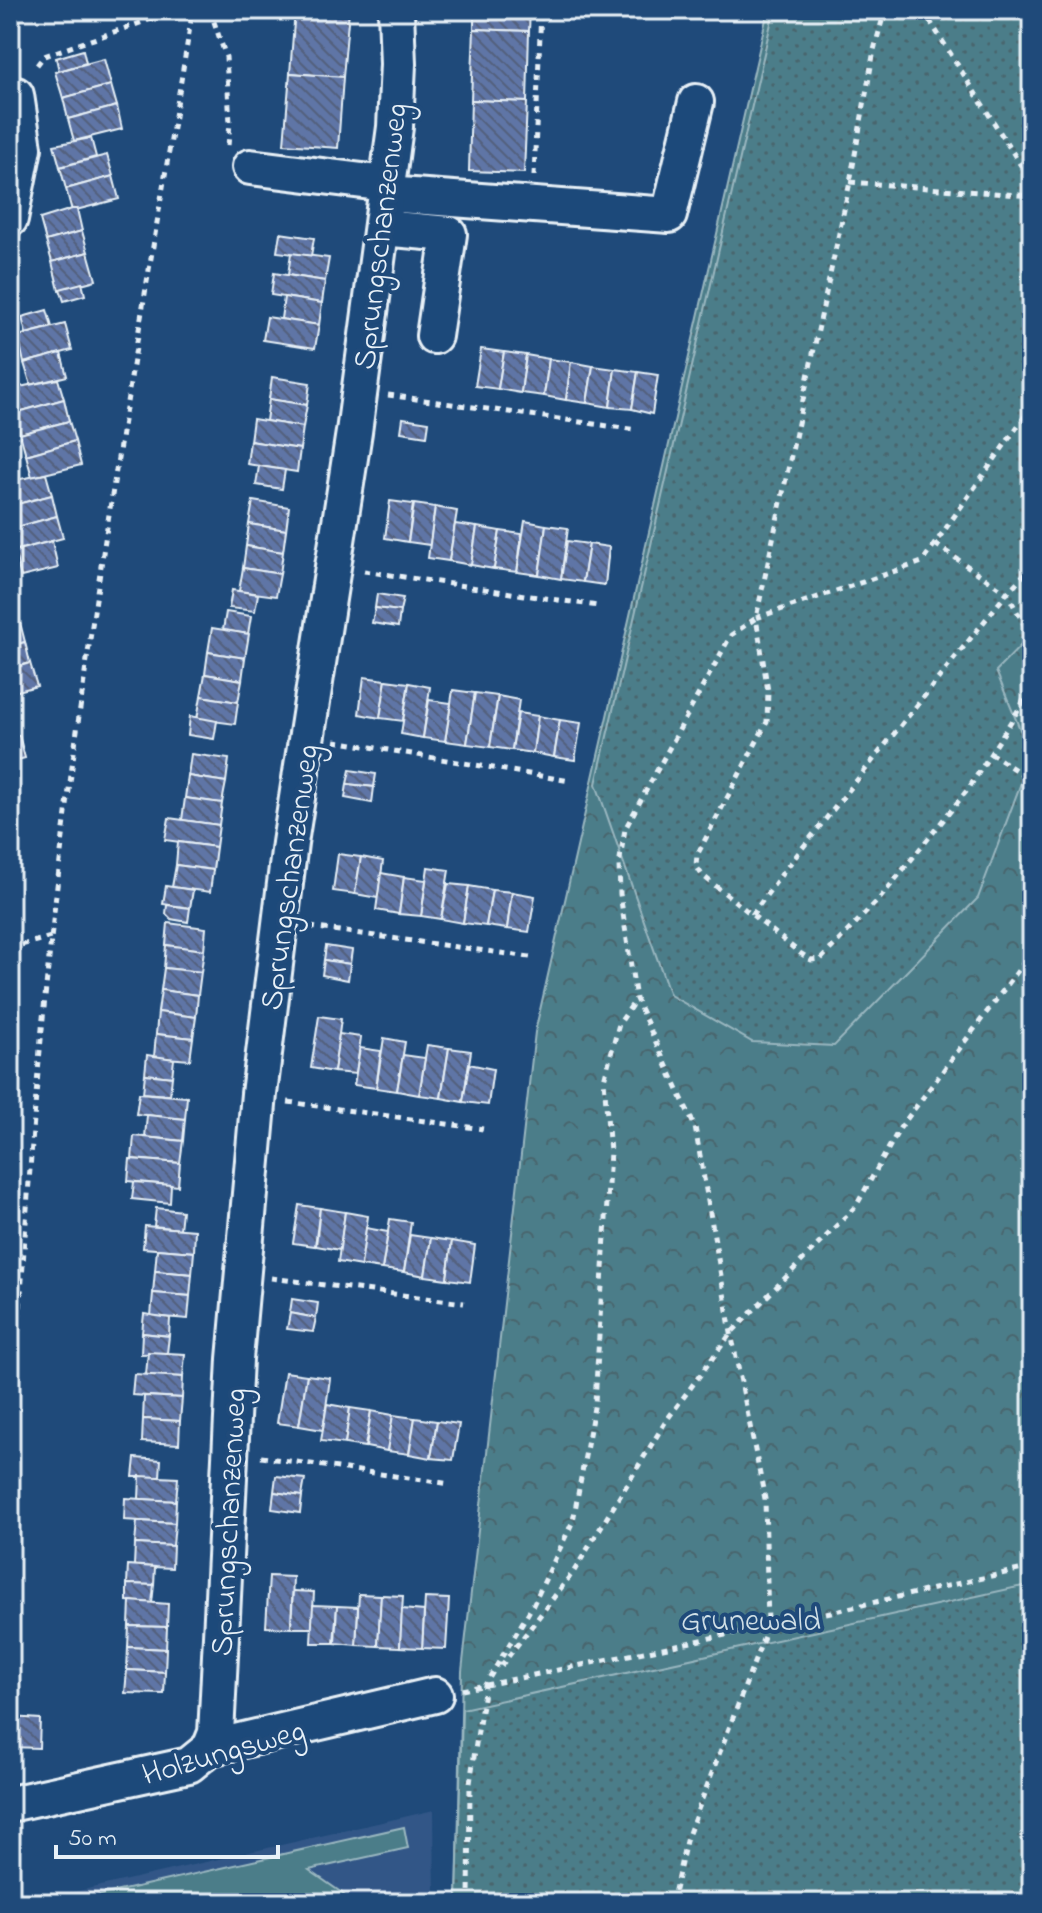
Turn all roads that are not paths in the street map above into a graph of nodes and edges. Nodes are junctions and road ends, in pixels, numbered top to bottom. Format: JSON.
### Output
{"nodes":[{"id":1,"x":396,"y":10,"type":"edge"},
{"id":2,"x":16,"y":95,"type":"dead end"},
{"id":3,"x":696,"y":102,"type":"dead end"},
{"id":4,"x":239,"y":160,"type":"road end"},
{"id":5,"x":387,"y":189,"type":"junction"},
{"id":6,"x":10,"y":219,"type":"edge"},
{"id":7,"x":382,"y":228,"type":"junction"},
{"id":8,"x":434,"y":336,"type":"dead end"},
{"id":9,"x":435,"y":1695,"type":"road end"},
{"id":10,"x":210,"y":1748,"type":"junction"},
{"id":11,"x":10,"y":1804,"type":"edge"}],
"edges":[{"from":1,"to":5,"type":"street","name":"Sprungschanzenweg"},
{"from":2,"to":6,"type":"street"},
{"from":3,"to":5,"type":"street"},
{"from":4,"to":5,"type":"street"},
{"from":5,"to":7,"type":"street","name":"Sprungschanzenweg"},
{"from":7,"to":8,"type":"street"},
{"from":7,"to":10,"type":"street","name":"Sprungschanzenweg"},
{"from":9,"to":10,"type":"street","name":"Holzungsweg"},
{"from":10,"to":11,"type":"street","name":"Holzungsweg"}]}
